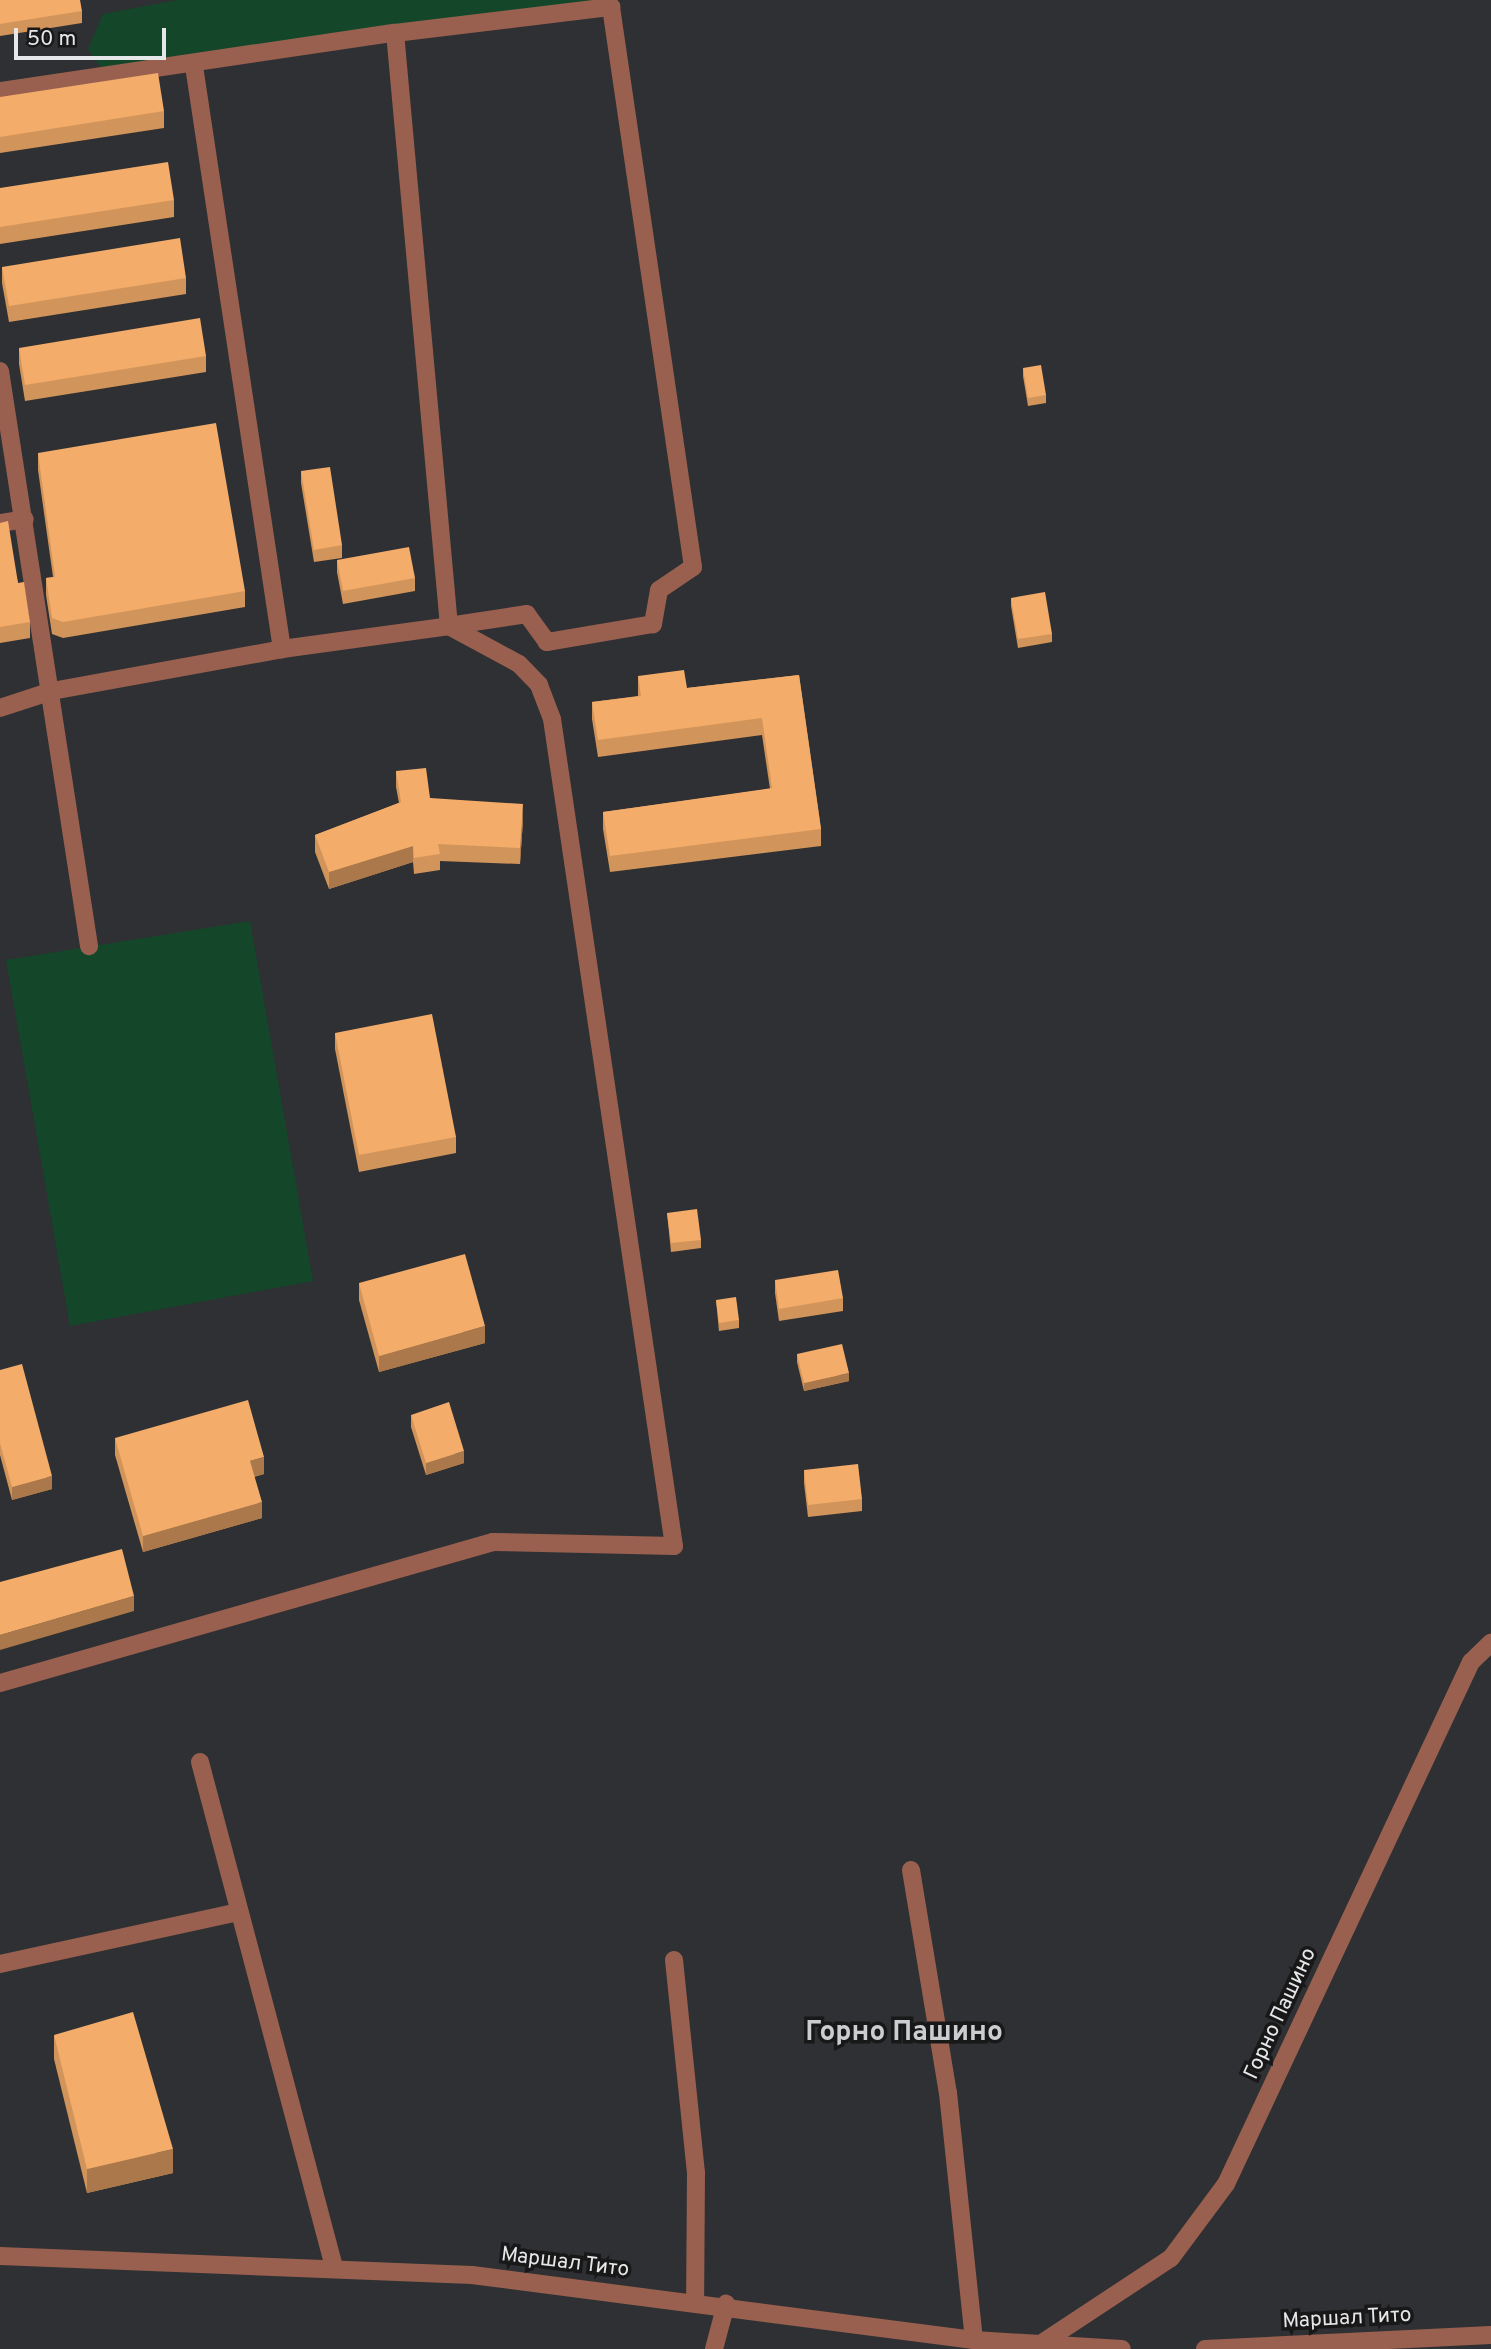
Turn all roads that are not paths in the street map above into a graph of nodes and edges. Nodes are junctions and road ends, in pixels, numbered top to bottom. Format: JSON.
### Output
{"nodes":[{"id":1,"x":395,"y":33,"type":"junction"},
{"id":2,"x":194,"y":66,"type":"junction"},
{"id":3,"x":0,"y":91,"type":"edge"},
{"id":4,"x":0,"y":371,"type":"edge"},
{"id":5,"x":25,"y":519,"type":"junction"},
{"id":6,"x":0,"y":523,"type":"edge"},
{"id":7,"x":449,"y":626,"type":"junction"},
{"id":8,"x":282,"y":649,"type":"junction"},
{"id":9,"x":52,"y":691,"type":"junction"},
{"id":10,"x":0,"y":708,"type":"edge"},
{"id":11,"x":89,"y":946,"type":"dead end"},
{"id":12,"x":1491,"y":1643,"type":"edge"},
{"id":13,"x":0,"y":1683,"type":"edge"},
{"id":14,"x":200,"y":1762,"type":"dead end"},
{"id":15,"x":911,"y":1870,"type":"dead end"},
{"id":16,"x":238,"y":1912,"type":"junction"},
{"id":17,"x":674,"y":1960,"type":"dead end"},
{"id":18,"x":0,"y":1964,"type":"edge"},
{"id":19,"x":0,"y":2256,"type":"edge"},
{"id":20,"x":334,"y":2267,"type":"junction"},
{"id":21,"x":695,"y":2301,"type":"junction"},
{"id":22,"x":726,"y":2304,"type":"junction"},
{"id":23,"x":1491,"y":2335,"type":"edge"},
{"id":24,"x":974,"y":2340,"type":"junction"},
{"id":25,"x":1040,"y":2345,"type":"junction"},
{"id":26,"x":714,"y":2349,"type":"edge"},
{"id":27,"x":1122,"y":2349,"type":"edge"},
{"id":28,"x":1205,"y":2349,"type":"edge"}],
"edges":[{"from":1,"to":2,"type":"street"},
{"from":1,"to":7,"type":"street"},
{"from":1,"to":7,"type":"street"},
{"from":2,"to":3,"type":"street"},
{"from":2,"to":8,"type":"street"},
{"from":4,"to":5,"type":"street"},
{"from":5,"to":6,"type":"street"},
{"from":5,"to":9,"type":"street"},
{"from":7,"to":8,"type":"street"},
{"from":7,"to":13,"type":"street"},
{"from":8,"to":9,"type":"street"},
{"from":9,"to":10,"type":"street"},
{"from":9,"to":11,"type":"street"},
{"from":12,"to":25,"type":"street","name":"Горно Пашино"},
{"from":14,"to":16,"type":"street"},
{"from":15,"to":24,"type":"street"},
{"from":16,"to":18,"type":"street"},
{"from":16,"to":20,"type":"street"},
{"from":17,"to":21,"type":"street"},
{"from":19,"to":20,"type":"street","name":"Маршал Тито"},
{"from":20,"to":21,"type":"street","name":"Маршал Тито"},
{"from":21,"to":22,"type":"street","name":"Маршал Тито"},
{"from":22,"to":24,"type":"street","name":"Маршал Тито"},
{"from":22,"to":26,"type":"street"},
{"from":23,"to":28,"type":"street","name":"Маршал Тито"},
{"from":24,"to":25,"type":"street","name":"Маршал Тито"},
{"from":25,"to":27,"type":"street","name":"Маршал Тито"}]}
